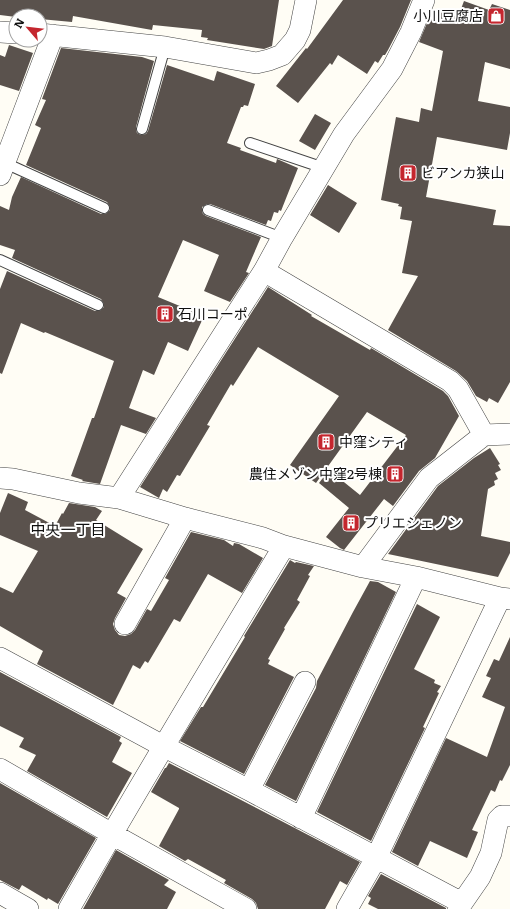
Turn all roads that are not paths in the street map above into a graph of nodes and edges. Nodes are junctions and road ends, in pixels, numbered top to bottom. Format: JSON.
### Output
{"nodes":[{"id":1,"x":306,"y":0,"type":"edge"},
{"id":2,"x":424,"y":0,"type":"edge"},
{"id":3,"x":48,"y":34,"type":"edge"},
{"id":4,"x":41,"y":48,"type":"edge"},
{"id":5,"x":165,"y":48,"type":"junction"},
{"id":6,"x":142,"y":129,"type":"dead end"},
{"id":7,"x":250,"y":143,"type":"dead end"},
{"id":8,"x":324,"y":168,"type":"junction"},
{"id":9,"x":2,"y":169,"type":"edge"},
{"id":10,"x":104,"y":208,"type":"dead end"},
{"id":11,"x":208,"y":210,"type":"dead end"},
{"id":12,"x":282,"y":238,"type":"junction"},
{"id":13,"x":0,"y":260,"type":"edge"},
{"id":14,"x":264,"y":272,"type":"junction"},
{"id":15,"x":98,"y":305,"type":"dead end"},
{"id":16,"x":510,"y":434,"type":"edge"},
{"id":17,"x":484,"y":435,"type":"junction"},
{"id":18,"x":0,"y":478,"type":"edge"},
{"id":19,"x":119,"y":498,"type":"junction"},
{"id":20,"x":185,"y":518,"type":"junction"},
{"id":21,"x":284,"y":546,"type":"junction"},
{"id":22,"x":363,"y":567,"type":"junction"},
{"id":23,"x":416,"y":577,"type":"junction"},
{"id":24,"x":505,"y":599,"type":"edge"},
{"id":25,"x":125,"y":624,"type":"dead end"},
{"id":26,"x":0,"y":658,"type":"edge"},
{"id":27,"x":305,"y":682,"type":"dead end"},
{"id":28,"x":163,"y":746,"type":"junction"},
{"id":29,"x":0,"y":769,"type":"edge"},
{"id":30,"x":249,"y":790,"type":"junction"},
{"id":31,"x":510,"y":816,"type":"edge"},
{"id":32,"x":300,"y":818,"type":"junction"},
{"id":33,"x":112,"y":834,"type":"junction"},
{"id":34,"x":376,"y":858,"type":"junction"},
{"id":35,"x":0,"y":893,"type":"edge"},
{"id":36,"x":460,"y":906,"type":"edge"},
{"id":37,"x":28,"y":909,"type":"edge"},
{"id":38,"x":69,"y":909,"type":"edge"},
{"id":39,"x":246,"y":909,"type":"edge"},
{"id":40,"x":347,"y":909,"type":"edge"}],
"edges":[{"from":1,"to":5,"type":"street"},
{"from":2,"to":8,"type":"street"},
{"from":3,"to":5,"type":"street"},
{"from":4,"to":9,"type":"street"},
{"from":5,"to":6,"type":"lane"},
{"from":7,"to":8,"type":"lane"},
{"from":8,"to":12,"type":"street"},
{"from":9,"to":10,"type":"lane"},
{"from":11,"to":12,"type":"lane"},
{"from":12,"to":14,"type":"street"},
{"from":13,"to":15,"type":"lane"},
{"from":14,"to":17,"type":"street"},
{"from":14,"to":19,"type":"street"},
{"from":16,"to":17,"type":"street"},
{"from":17,"to":22,"type":"street"},
{"from":18,"to":19,"type":"street"},
{"from":19,"to":20,"type":"street"},
{"from":20,"to":21,"type":"street"},
{"from":20,"to":25,"type":"street"},
{"from":21,"to":22,"type":"street"},
{"from":21,"to":28,"type":"street"},
{"from":22,"to":23,"type":"street"},
{"from":23,"to":24,"type":"street"},
{"from":23,"to":32,"type":"street"},
{"from":24,"to":34,"type":"street"},
{"from":26,"to":28,"type":"street"},
{"from":27,"to":30,"type":"street"},
{"from":28,"to":30,"type":"street"},
{"from":28,"to":33,"type":"street"},
{"from":29,"to":33,"type":"street"},
{"from":30,"to":32,"type":"street"},
{"from":31,"to":36,"type":"street"},
{"from":32,"to":34,"type":"street"},
{"from":33,"to":38,"type":"street"},
{"from":33,"to":39,"type":"street"},
{"from":34,"to":36,"type":"street"},
{"from":34,"to":40,"type":"street"},
{"from":35,"to":37,"type":"street"}]}
